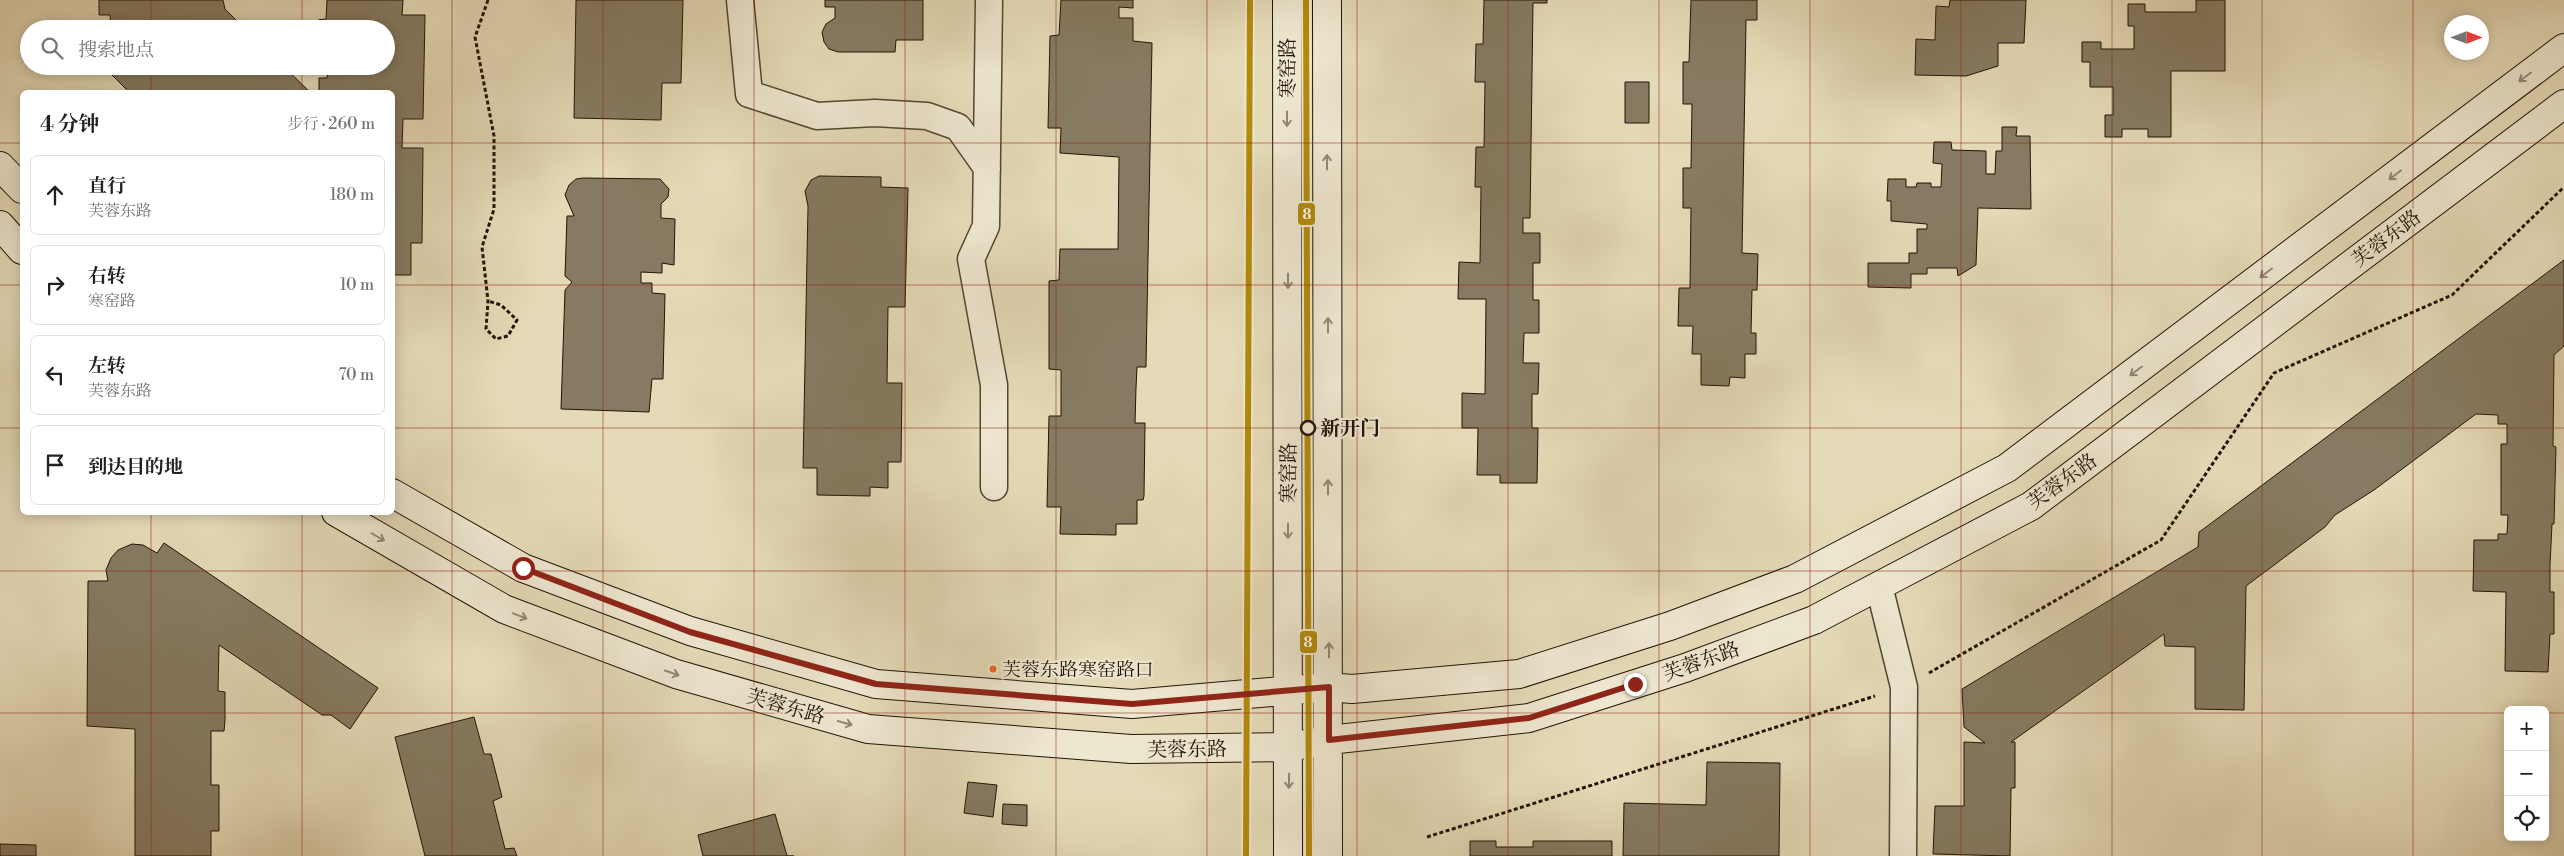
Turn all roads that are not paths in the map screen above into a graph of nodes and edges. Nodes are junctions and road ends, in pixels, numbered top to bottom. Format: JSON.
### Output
{"nodes":[{"id":1,"x":740,"y":0,"type":"edge"},
{"id":2,"x":989,"y":0,"type":"edge"},
{"id":3,"x":1287,"y":0,"type":"edge"},
{"id":4,"x":1327,"y":0,"type":"edge"},
{"id":5,"x":2564,"y":48,"type":"edge"},
{"id":6,"x":2564,"y":104,"type":"edge"},
{"id":7,"x":0,"y":166,"type":"edge"},
{"id":8,"x":987,"y":168,"type":"junction"},
{"id":9,"x":20,"y":187,"type":"edge"},
{"id":10,"x":0,"y":225,"type":"edge"},
{"id":11,"x":20,"y":248,"type":"edge"},
{"id":12,"x":994,"y":487,"type":"dead end"},
{"id":13,"x":395,"y":495,"type":"edge"},
{"id":14,"x":341,"y":515,"type":"edge"},
{"id":15,"x":1879,"y":586,"type":"junction"},
{"id":16,"x":1329,"y":687,"type":"junction"},
{"id":17,"x":1289,"y":692,"type":"junction"},
{"id":18,"x":1329,"y":740,"type":"junction"},
{"id":19,"x":1289,"y":747,"type":"junction"},
{"id":20,"x":1288,"y":856,"type":"edge"},
{"id":21,"x":1328,"y":856,"type":"edge"},
{"id":22,"x":1903,"y":856,"type":"edge"}],
"edges":[{"from":1,"to":8,"type":"street"},
{"from":2,"to":8,"type":"street"},
{"from":3,"to":17,"type":"main road","name":"寒窑路","one_way":true},
{"from":16,"to":4,"type":"main road","name":"寒窑路","one_way":true},
{"from":5,"to":16,"type":"main road","one_way":true},
{"from":6,"to":15,"type":"main road","name":"芙蓉东路"},
{"from":7,"to":9,"type":"main road"},
{"from":8,"to":12,"type":"street"},
{"from":10,"to":11,"type":"main road"},
{"from":13,"to":17,"type":"main road"},
{"from":14,"to":19,"type":"main road","name":"芙蓉东路","one_way":true},
{"from":15,"to":18,"type":"main road","name":"芙蓉东路"},
{"from":15,"to":22,"type":"street"},
{"from":16,"to":17,"type":"main road"},
{"from":16,"to":18,"type":"main road","name":"寒窑路"},
{"from":17,"to":19,"type":"main road","name":"寒窑路"},
{"from":18,"to":19,"type":"main road","name":"芙蓉东路"},
{"from":18,"to":21,"type":"main road","name":"寒窑路"},
{"from":19,"to":20,"type":"main road","name":"寒窑路","one_way":true}]}
